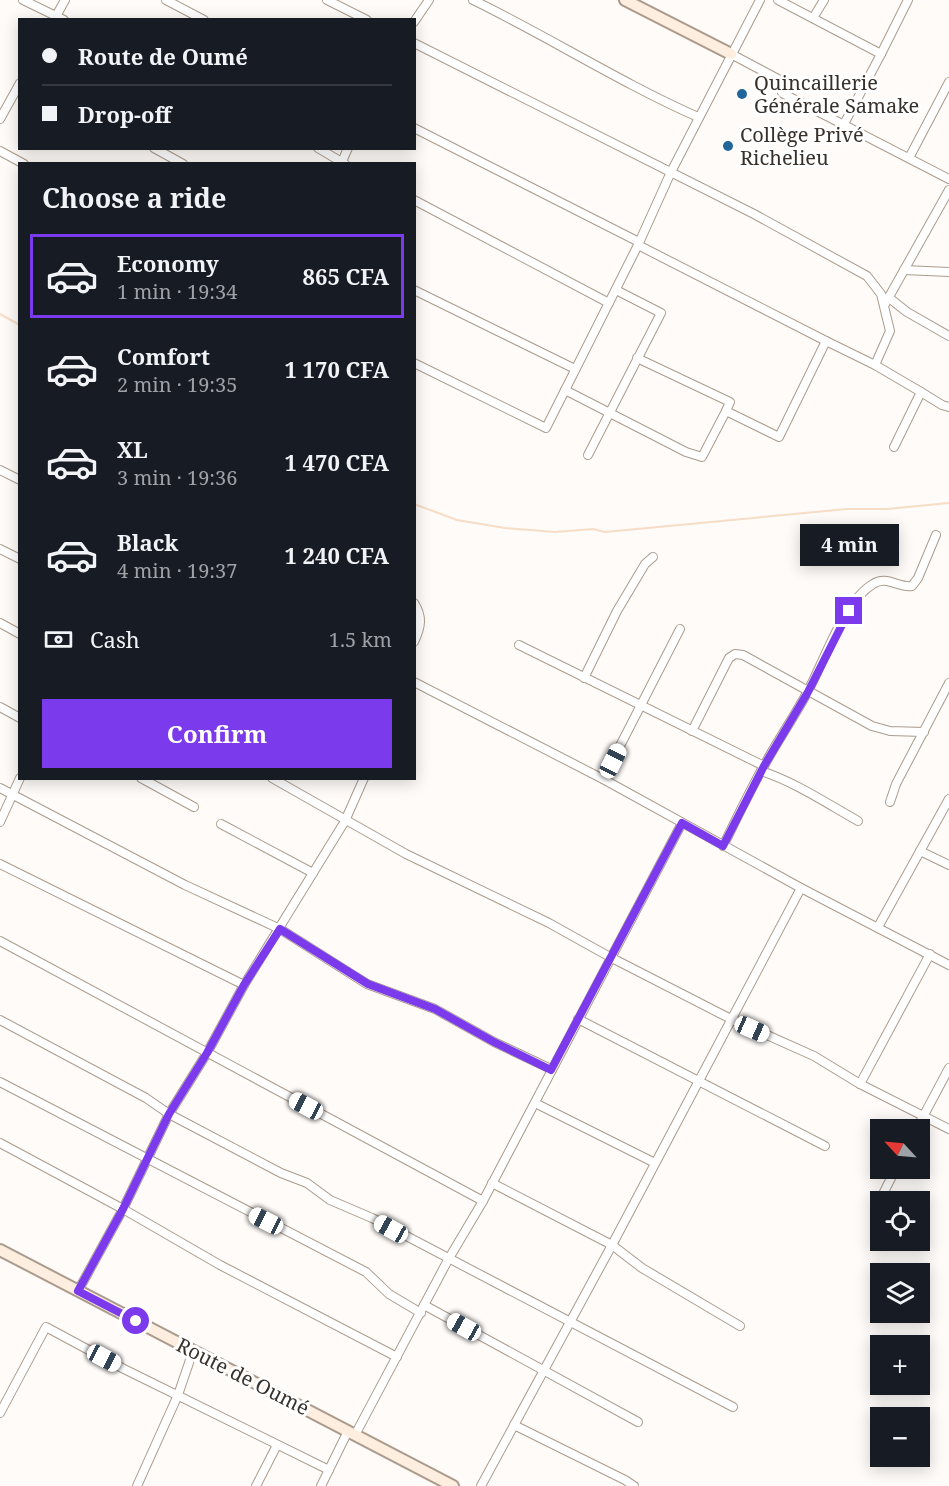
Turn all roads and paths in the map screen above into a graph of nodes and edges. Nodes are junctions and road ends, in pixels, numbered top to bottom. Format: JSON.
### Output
{"nodes":[{"id":1,"x":22,"y":0,"type":"edge"},
{"id":2,"x":65,"y":0,"type":"edge"},
{"id":3,"x":166,"y":0,"type":"edge"},
{"id":4,"x":327,"y":0,"type":"edge"},
{"id":5,"x":429,"y":0,"type":"edge"},
{"id":6,"x":473,"y":0,"type":"edge"},
{"id":7,"x":625,"y":0,"type":"edge"},
{"id":8,"x":760,"y":0,"type":"edge"},
{"id":9,"x":778,"y":0,"type":"edge"},
{"id":10,"x":824,"y":0,"type":"edge"},
{"id":11,"x":908,"y":0,"type":"edge"},
{"id":12,"x":58,"y":18,"type":"edge"},
{"id":13,"x":200,"y":18,"type":"edge"},
{"id":14,"x":363,"y":18,"type":"edge"},
{"id":15,"x":813,"y":18,"type":"junction"},
{"id":16,"x":416,"y":19,"type":"edge"},
{"id":17,"x":416,"y":44,"type":"edge"},
{"id":18,"x":731,"y":54,"type":"junction"},
{"id":19,"x":881,"y":54,"type":"junction"},
{"id":20,"x":949,"y":82,"type":"edge"},
{"id":21,"x":18,"y":87,"type":"edge"},
{"id":22,"x":698,"y":117,"type":"junction"},
{"id":23,"x":0,"y":119,"type":"edge"},
{"id":24,"x":844,"y":124,"type":"junction"},
{"id":25,"x":416,"y":129,"type":"edge"},
{"id":26,"x":158,"y":150,"type":"edge"},
{"id":27,"x":321,"y":150,"type":"edge"},
{"id":28,"x":0,"y":151,"type":"edge"},
{"id":29,"x":909,"y":158,"type":"junction"},
{"id":30,"x":20,"y":162,"type":"edge"},
{"id":31,"x":179,"y":162,"type":"edge"},
{"id":32,"x":341,"y":162,"type":"edge"},
{"id":33,"x":671,"y":172,"type":"junction"},
{"id":34,"x":949,"y":179,"type":"edge"},
{"id":35,"x":949,"y":190,"type":"edge"},
{"id":36,"x":416,"y":201,"type":"edge"},
{"id":37,"x":639,"y":243,"type":"junction"},
{"id":38,"x":904,"y":270,"type":"junction"},
{"id":39,"x":949,"y":273,"type":"edge"},
{"id":40,"x":616,"y":290,"type":"junction"},
{"id":41,"x":416,"y":291,"type":"edge"},
{"id":42,"x":886,"y":301,"type":"junction"},
{"id":43,"x":609,"y":303,"type":"junction"},
{"id":44,"x":949,"y":336,"type":"edge"},
{"id":45,"x":826,"y":341,"type":"junction"},
{"id":46,"x":638,"y":358,"type":"junction"},
{"id":47,"x":416,"y":364,"type":"edge"},
{"id":48,"x":874,"y":365,"type":"junction"},
{"id":49,"x":575,"y":369,"type":"junction"},
{"id":50,"x":565,"y":390,"type":"junction"},
{"id":51,"x":921,"y":392,"type":"junction"},
{"id":52,"x":949,"y":407,"type":"edge"},
{"id":53,"x":726,"y":411,"type":"junction"},
{"id":54,"x":609,"y":413,"type":"junction"},
{"id":55,"x":894,"y":447,"type":"dead end"},
{"id":56,"x":588,"y":455,"type":"dead end"},
{"id":57,"x":0,"y":470,"type":"edge"},
{"id":58,"x":18,"y":479,"type":"edge"},
{"id":59,"x":936,"y":535,"type":"dead end"},
{"id":60,"x":0,"y":549,"type":"edge"},
{"id":61,"x":653,"y":557,"type":"dead end"},
{"id":62,"x":18,"y":558,"type":"edge"},
{"id":63,"x":416,"y":606,"type":"edge"},
{"id":64,"x":0,"y":623,"type":"edge"},
{"id":65,"x":680,"y":629,"type":"dead end"},
{"id":66,"x":18,"y":633,"type":"edge"},
{"id":67,"x":416,"y":637,"type":"edge"},
{"id":68,"x":519,"y":645,"type":"dead end"},
{"id":69,"x":584,"y":678,"type":"junction"},
{"id":70,"x":416,"y":683,"type":"edge"},
{"id":71,"x":949,"y":684,"type":"edge"},
{"id":72,"x":808,"y":692,"type":"junction"},
{"id":73,"x":641,"y":706,"type":"junction"},
{"id":74,"x":0,"y":707,"type":"edge"},
{"id":75,"x":18,"y":717,"type":"edge"},
{"id":76,"x":692,"y":731,"type":"junction"},
{"id":77,"x":924,"y":732,"type":"junction"},
{"id":78,"x":762,"y":768,"type":"junction"},
{"id":79,"x":603,"y":779,"type":"junction"},
{"id":80,"x":19,"y":780,"type":"edge"},
{"id":81,"x":145,"y":780,"type":"edge"},
{"id":82,"x":275,"y":780,"type":"edge"},
{"id":83,"x":363,"y":780,"type":"edge"},
{"id":84,"x":0,"y":788,"type":"edge"},
{"id":85,"x":12,"y":795,"type":"junction"},
{"id":86,"x":949,"y":799,"type":"edge"},
{"id":87,"x":891,"y":802,"type":"dead end"},
{"id":88,"x":194,"y":807,"type":"dead end"},
{"id":89,"x":345,"y":821,"type":"junction"},
{"id":90,"x":858,"y":821,"type":"dead end"},
{"id":91,"x":0,"y":822,"type":"edge"},
{"id":92,"x":682,"y":823,"type":"junction"},
{"id":93,"x":221,"y":824,"type":"dead end"},
{"id":94,"x":723,"y":846,"type":"junction"},
{"id":95,"x":920,"y":851,"type":"junction"},
{"id":96,"x":0,"y":864,"type":"edge"},
{"id":97,"x":949,"y":865,"type":"edge"},
{"id":98,"x":313,"y":873,"type":"junction"},
{"id":99,"x":801,"y":888,"type":"junction"},
{"id":100,"x":878,"y":927,"type":"junction"},
{"id":101,"x":280,"y":929,"type":"junction"},
{"id":102,"x":0,"y":941,"type":"edge"},
{"id":103,"x":930,"y":954,"type":"junction"},
{"id":104,"x":610,"y":957,"type":"junction"},
{"id":105,"x":949,"y":965,"type":"edge"},
{"id":106,"x":244,"y":985,"type":"junction"},
{"id":107,"x":578,"y":1019,"type":"junction"},
{"id":108,"x":731,"y":1019,"type":"junction"},
{"id":109,"x":0,"y":1020,"type":"edge"},
{"id":110,"x":207,"y":1053,"type":"junction"},
{"id":111,"x":949,"y":1068,"type":"edge"},
{"id":112,"x":551,"y":1070,"type":"junction"},
{"id":113,"x":699,"y":1080,"type":"junction"},
{"id":114,"x":0,"y":1082,"type":"edge"},
{"id":115,"x":860,"y":1084,"type":"junction"},
{"id":116,"x":535,"y":1102,"type":"junction"},
{"id":117,"x":169,"y":1114,"type":"junction"},
{"id":118,"x":924,"y":1116,"type":"junction"},
{"id":119,"x":922,"y":1119,"type":"edge"},
{"id":120,"x":949,"y":1129,"type":"edge"},
{"id":121,"x":0,"y":1143,"type":"edge"},
{"id":122,"x":825,"y":1146,"type":"dead end"},
{"id":123,"x":147,"y":1158,"type":"junction"},
{"id":124,"x":655,"y":1163,"type":"junction"},
{"id":125,"x":492,"y":1183,"type":"junction"},
{"id":126,"x":483,"y":1201,"type":"junction"},
{"id":127,"x":123,"y":1209,"type":"junction"},
{"id":128,"x":612,"y":1245,"type":"junction"},
{"id":129,"x":0,"y":1250,"type":"edge"},
{"id":130,"x":448,"y":1260,"type":"junction"},
{"id":131,"x":78,"y":1291,"type":"junction"},
{"id":132,"x":424,"y":1305,"type":"junction"},
{"id":133,"x":421,"y":1313,"type":"junction"},
{"id":134,"x":570,"y":1323,"type":"junction"},
{"id":135,"x":740,"y":1326,"type":"dead end"},
{"id":136,"x":193,"y":1351,"type":"junction"},
{"id":137,"x":397,"y":1357,"type":"junction"},
{"id":138,"x":543,"y":1371,"type":"junction"},
{"id":139,"x":178,"y":1395,"type":"junction"},
{"id":140,"x":733,"y":1407,"type":"dead end"},
{"id":141,"x":0,"y":1413,"type":"edge"},
{"id":142,"x":638,"y":1422,"type":"dead end"},
{"id":143,"x":514,"y":1425,"type":"junction"},
{"id":144,"x":352,"y":1433,"type":"junction"},
{"id":145,"x":277,"y":1445,"type":"junction"},
{"id":146,"x":329,"y":1470,"type":"junction"},
{"id":147,"x":137,"y":1486,"type":"edge"},
{"id":148,"x":256,"y":1486,"type":"edge"},
{"id":149,"x":321,"y":1486,"type":"edge"},
{"id":150,"x":453,"y":1486,"type":"edge"},
{"id":151,"x":481,"y":1486,"type":"edge"},
{"id":152,"x":634,"y":1486,"type":"edge"}],
"edges":[{"from":1,"to":12,"type":"street"},
{"from":2,"to":12,"type":"street"},
{"from":3,"to":13,"type":"street"},
{"from":4,"to":14,"type":"street"},
{"from":5,"to":16,"type":"street"},
{"from":6,"to":22,"type":"street"},
{"from":7,"to":18,"type":"street"},
{"from":8,"to":18,"type":"street"},
{"from":9,"to":15,"type":"street"},
{"from":10,"to":15,"type":"street"},
{"from":11,"to":19,"type":"street"},
{"from":15,"to":19,"type":"street"},
{"from":17,"to":33,"type":"street"},
{"from":18,"to":22,"type":"street"},
{"from":18,"to":24,"type":"street"},
{"from":19,"to":24,"type":"street"},
{"from":20,"to":29,"type":"street"},
{"from":21,"to":23,"type":"street"},
{"from":22,"to":33,"type":"street"},
{"from":24,"to":29,"type":"street"},
{"from":25,"to":37,"type":"street"},
{"from":26,"to":31,"type":"street"},
{"from":27,"to":32,"type":"street"},
{"from":28,"to":30,"type":"street"},
{"from":29,"to":34,"type":"street"},
{"from":33,"to":37,"type":"street"},
{"from":33,"to":42,"type":"street"},
{"from":35,"to":38,"type":"street"},
{"from":36,"to":43,"type":"street"},
{"from":37,"to":40,"type":"street"},
{"from":37,"to":45,"type":"street"},
{"from":38,"to":39,"type":"street"},
{"from":38,"to":42,"type":"street"},
{"from":40,"to":43,"type":"street"},
{"from":40,"to":46,"type":"street"},
{"from":41,"to":49,"type":"street"},
{"from":42,"to":44,"type":"street"},
{"from":42,"to":48,"type":"street"},
{"from":43,"to":49,"type":"street"},
{"from":45,"to":48,"type":"street"},
{"from":45,"to":53,"type":"street"},
{"from":46,"to":53,"type":"street"},
{"from":46,"to":54,"type":"street"},
{"from":47,"to":50,"type":"street"},
{"from":48,"to":51,"type":"street"},
{"from":49,"to":50,"type":"street"},
{"from":50,"to":54,"type":"street"},
{"from":51,"to":52,"type":"street"},
{"from":51,"to":55,"type":"street"},
{"from":53,"to":54,"type":"street"},
{"from":54,"to":56,"type":"street"},
{"from":57,"to":58,"type":"street"},
{"from":59,"to":72,"type":"street"},
{"from":60,"to":62,"type":"street"},
{"from":61,"to":69,"type":"street"},
{"from":63,"to":67,"type":"street"},
{"from":64,"to":66,"type":"street"},
{"from":65,"to":73,"type":"street"},
{"from":68,"to":69,"type":"street"},
{"from":69,"to":73,"type":"street"},
{"from":70,"to":79,"type":"street"},
{"from":71,"to":77,"type":"street"},
{"from":72,"to":76,"type":"street"},
{"from":72,"to":77,"type":"street"},
{"from":72,"to":78,"type":"street"},
{"from":73,"to":76,"type":"street"},
{"from":73,"to":79,"type":"street"},
{"from":74,"to":75,"type":"street"},
{"from":76,"to":78,"type":"street"},
{"from":77,"to":87,"type":"street"},
{"from":78,"to":90,"type":"street"},
{"from":78,"to":94,"type":"street"},
{"from":79,"to":92,"type":"street"},
{"from":80,"to":85,"type":"street"},
{"from":81,"to":88,"type":"street"},
{"from":82,"to":89,"type":"street"},
{"from":83,"to":89,"type":"street"},
{"from":84,"to":85,"type":"street"},
{"from":85,"to":91,"type":"street"},
{"from":85,"to":101,"type":"street"},
{"from":86,"to":95,"type":"street"},
{"from":89,"to":98,"type":"street"},
{"from":89,"to":104,"type":"street"},
{"from":92,"to":94,"type":"street"},
{"from":92,"to":104,"type":"street"},
{"from":93,"to":98,"type":"street"},
{"from":94,"to":99,"type":"street"},
{"from":95,"to":97,"type":"street"},
{"from":95,"to":100,"type":"street"},
{"from":96,"to":106,"type":"street"},
{"from":98,"to":101,"type":"street"},
{"from":99,"to":100,"type":"street"},
{"from":99,"to":108,"type":"street"},
{"from":100,"to":103,"type":"street"},
{"from":101,"to":106,"type":"street"},
{"from":101,"to":112,"type":"street"},
{"from":102,"to":110,"type":"street"},
{"from":103,"to":105,"type":"street"},
{"from":103,"to":115,"type":"street"},
{"from":104,"to":107,"type":"street"},
{"from":104,"to":108,"type":"street"},
{"from":106,"to":110,"type":"street"},
{"from":107,"to":112,"type":"street"},
{"from":107,"to":113,"type":"street"},
{"from":108,"to":113,"type":"street"},
{"from":108,"to":115,"type":"street"},
{"from":109,"to":117,"type":"street"},
{"from":110,"to":117,"type":"street"},
{"from":110,"to":126,"type":"street"},
{"from":111,"to":118,"type":"street"},
{"from":112,"to":116,"type":"street"},
{"from":113,"to":122,"type":"street"},
{"from":113,"to":124,"type":"street"},
{"from":114,"to":123,"type":"street"},
{"from":115,"to":118,"type":"street"},
{"from":116,"to":124,"type":"street"},
{"from":116,"to":125,"type":"street"},
{"from":117,"to":123,"type":"street"},
{"from":117,"to":130,"type":"street"},
{"from":118,"to":119,"type":"street"},
{"from":118,"to":120,"type":"street"},
{"from":121,"to":127,"type":"street"},
{"from":123,"to":127,"type":"street"},
{"from":123,"to":133,"type":"street"},
{"from":124,"to":128,"type":"street"},
{"from":125,"to":126,"type":"street"},
{"from":125,"to":128,"type":"street"},
{"from":126,"to":130,"type":"street"},
{"from":127,"to":131,"type":"street"},
{"from":127,"to":137,"type":"street"},
{"from":128,"to":134,"type":"street"},
{"from":128,"to":135,"type":"street"},
{"from":129,"to":131,"type":"street","name":"Route de Oumé"},
{"from":130,"to":132,"type":"street"},
{"from":130,"to":134,"type":"street"},
{"from":131,"to":136,"type":"street","name":"Route de Oumé"},
{"from":132,"to":133,"type":"street"},
{"from":132,"to":138,"type":"street"},
{"from":133,"to":137,"type":"street"},
{"from":134,"to":138,"type":"street"},
{"from":134,"to":140,"type":"street"},
{"from":136,"to":139,"type":"street"},
{"from":136,"to":144,"type":"street","name":"Route de Oumé"},
{"from":137,"to":144,"type":"street"},
{"from":138,"to":142,"type":"street"},
{"from":138,"to":143,"type":"street"},
{"from":139,"to":141,"type":"street"},
{"from":139,"to":145,"type":"street"},
{"from":139,"to":147,"type":"street"},
{"from":143,"to":151,"type":"street"},
{"from":143,"to":152,"type":"street"},
{"from":144,"to":146,"type":"street"},
{"from":144,"to":150,"type":"street","name":"Route de Oumé"},
{"from":145,"to":146,"type":"street"},
{"from":145,"to":148,"type":"street"},
{"from":146,"to":149,"type":"street"}]}
